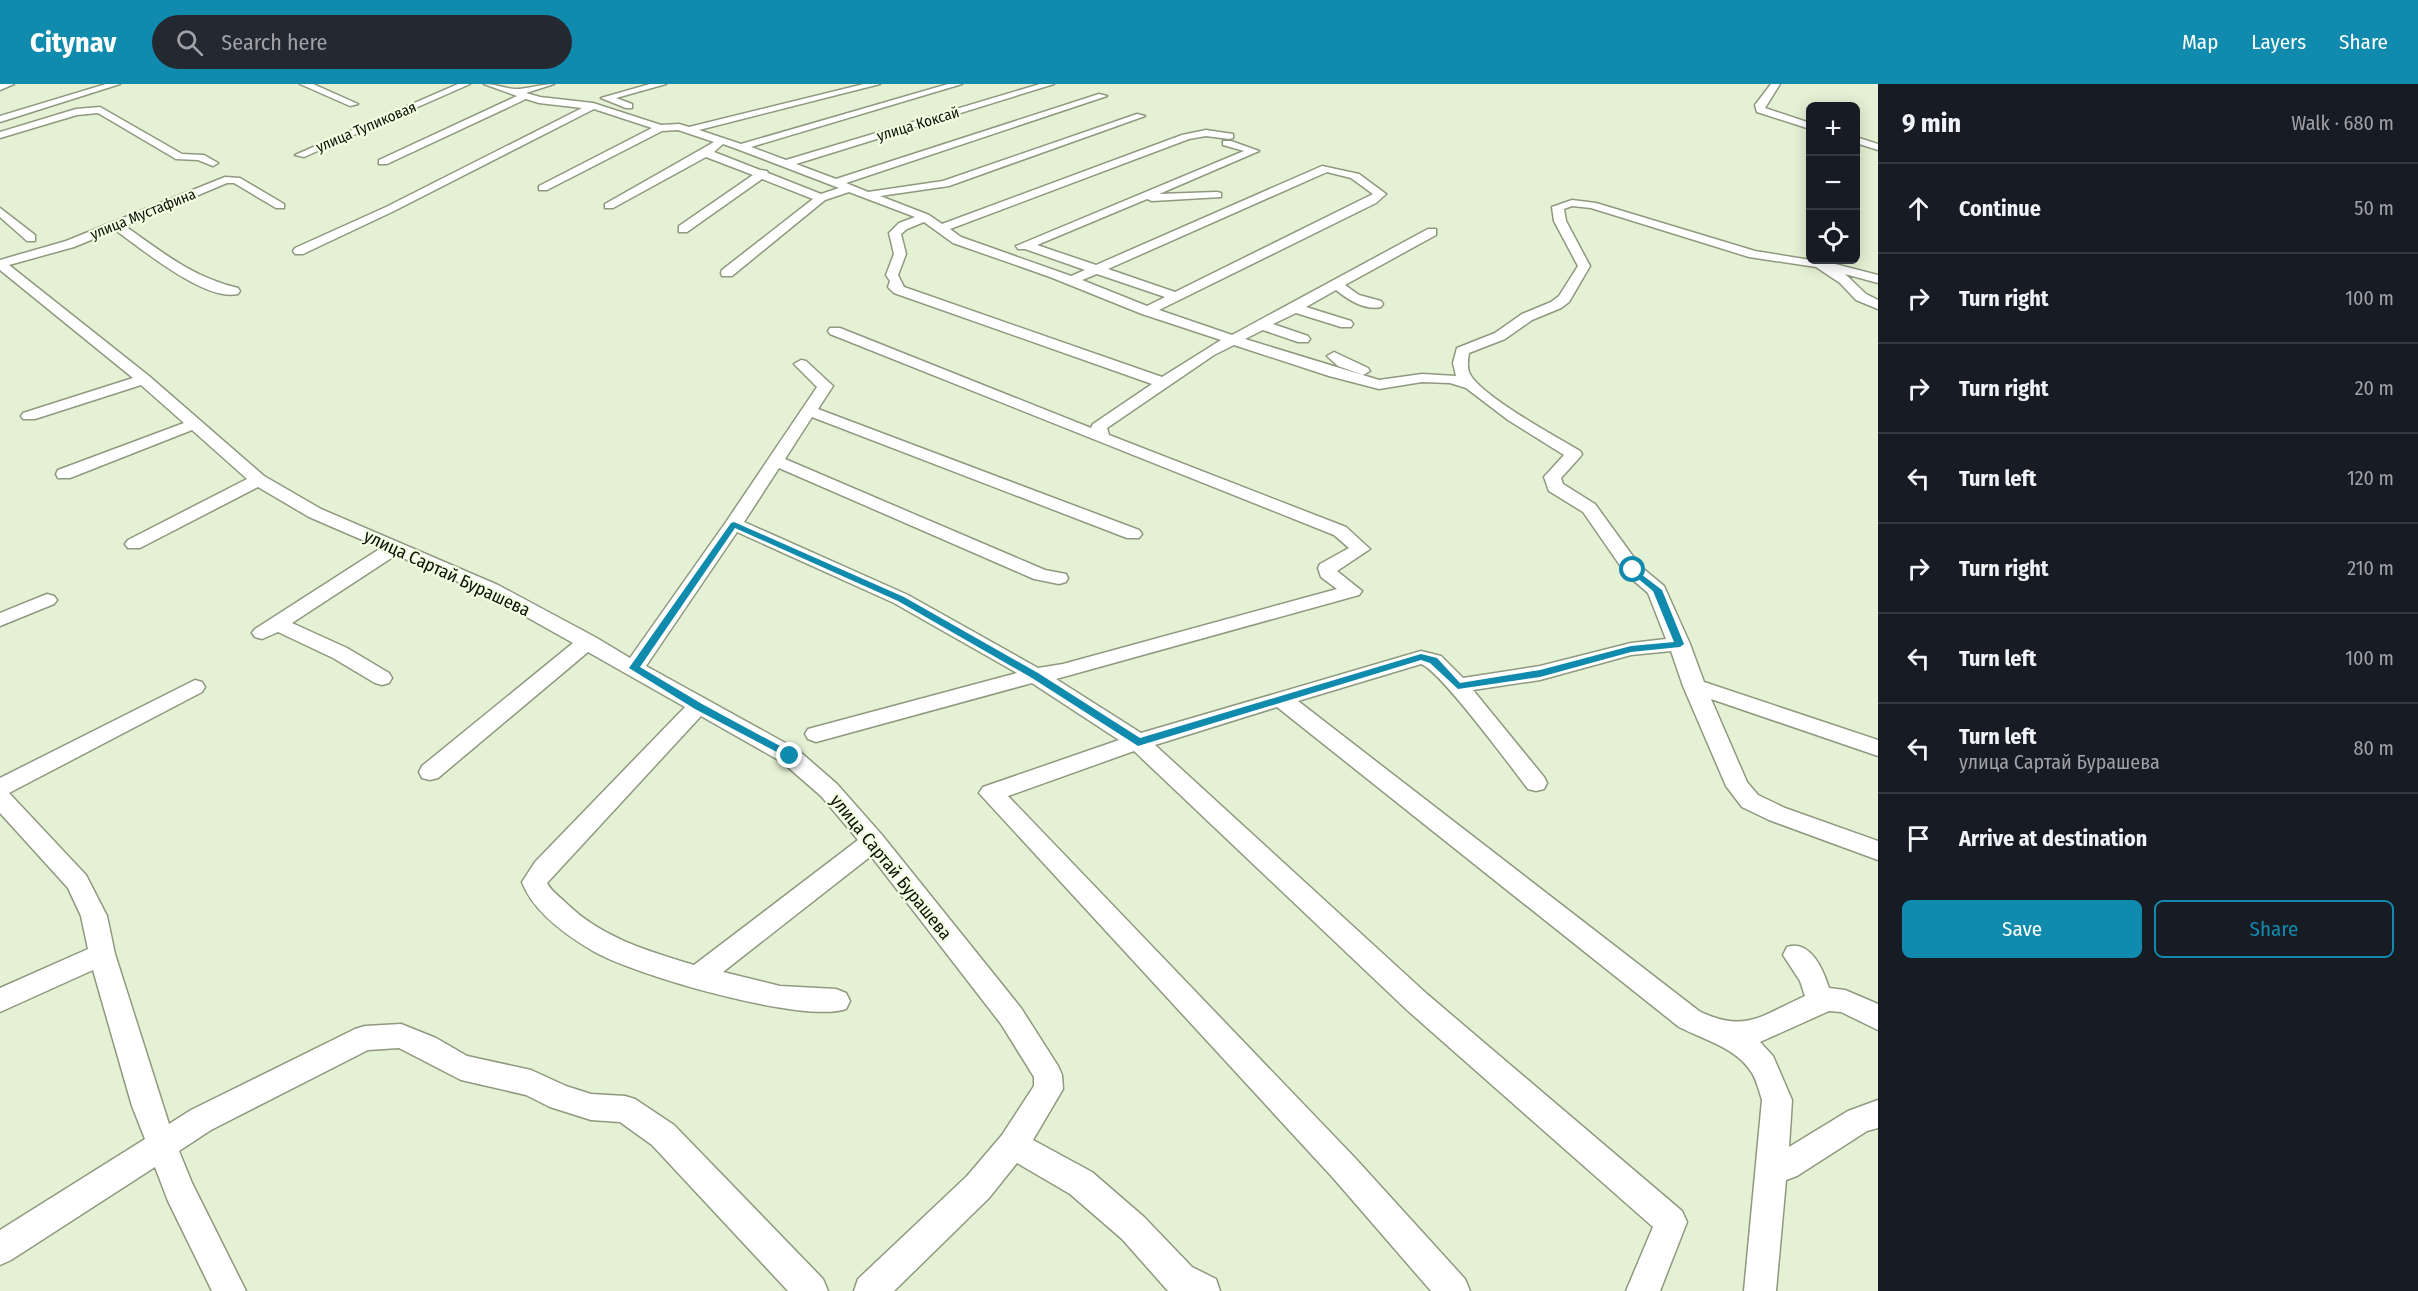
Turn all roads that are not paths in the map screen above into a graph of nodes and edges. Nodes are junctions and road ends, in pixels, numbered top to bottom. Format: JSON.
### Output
{"nodes":[{"id":1,"x":10,"y":84,"type":"edge"},
{"id":2,"x":115,"y":84,"type":"edge"},
{"id":3,"x":305,"y":84,"type":"edge"},
{"id":4,"x":466,"y":84,"type":"edge"},
{"id":5,"x":489,"y":84,"type":"edge"},
{"id":6,"x":550,"y":84,"type":"edge"},
{"id":7,"x":660,"y":84,"type":"edge"},
{"id":8,"x":875,"y":84,"type":"edge"},
{"id":9,"x":958,"y":84,"type":"edge"},
{"id":10,"x":1050,"y":84,"type":"edge"},
{"id":11,"x":1776,"y":84,"type":"edge"},
{"id":12,"x":0,"y":87,"type":"edge"},
{"id":13,"x":519,"y":95,"type":"junction"},
{"id":14,"x":1102,"y":96,"type":"dead end"},
{"id":15,"x":353,"y":104,"type":"dead end"},
{"id":16,"x":593,"y":106,"type":"junction"},
{"id":17,"x":635,"y":108,"type":"dead end"},
{"id":18,"x":1140,"y":116,"type":"dead end"},
{"id":19,"x":0,"y":119,"type":"edge"},
{"id":20,"x":661,"y":122,"type":"junction"},
{"id":21,"x":1806,"y":125,"type":"edge"},
{"id":22,"x":688,"y":130,"type":"junction"},
{"id":23,"x":0,"y":135,"type":"edge"},
{"id":24,"x":720,"y":141,"type":"junction"},
{"id":25,"x":1860,"y":141,"type":"edge"},
{"id":26,"x":741,"y":147,"type":"junction"},
{"id":27,"x":1878,"y":147,"type":"edge"},
{"id":28,"x":705,"y":152,"type":"junction"},
{"id":29,"x":300,"y":155,"type":"dead end"},
{"id":30,"x":383,"y":162,"type":"dead end"},
{"id":31,"x":213,"y":163,"type":"dead end"},
{"id":32,"x":785,"y":164,"type":"junction"},
{"id":33,"x":763,"y":173,"type":"junction"},
{"id":34,"x":836,"y":183,"type":"junction"},
{"id":35,"x":543,"y":188,"type":"dead end"},
{"id":36,"x":850,"y":188,"type":"junction"},
{"id":37,"x":1160,"y":190,"type":"junction"},
{"id":38,"x":868,"y":193,"type":"junction"},
{"id":39,"x":1217,"y":195,"type":"dead end"},
{"id":40,"x":821,"y":198,"type":"junction"},
{"id":41,"x":1142,"y":198,"type":"junction"},
{"id":42,"x":1183,"y":198,"type":"junction"},
{"id":43,"x":280,"y":206,"type":"dead end"},
{"id":44,"x":609,"y":206,"type":"dead end"},
{"id":45,"x":0,"y":211,"type":"edge"},
{"id":46,"x":925,"y":217,"type":"junction"},
{"id":47,"x":958,"y":222,"type":"junction"},
{"id":48,"x":115,"y":224,"type":"junction"},
{"id":49,"x":942,"y":228,"type":"junction"},
{"id":50,"x":683,"y":229,"type":"dead end"},
{"id":51,"x":1432,"y":232,"type":"dead end"},
{"id":52,"x":32,"y":238,"type":"dead end"},
{"id":53,"x":1026,"y":245,"type":"junction"},
{"id":54,"x":299,"y":251,"type":"dead end"},
{"id":55,"x":999,"y":255,"type":"junction"},
{"id":56,"x":1806,"y":262,"type":"edge"},
{"id":57,"x":0,"y":264,"type":"edge"},
{"id":58,"x":1820,"y":264,"type":"joint"},
{"id":59,"x":1096,"y":269,"type":"junction"},
{"id":60,"x":728,"y":273,"type":"dead end"},
{"id":61,"x":1878,"y":279,"type":"edge"},
{"id":62,"x":1070,"y":280,"type":"junction"},
{"id":63,"x":233,"y":291,"type":"dead end"},
{"id":64,"x":1344,"y":291,"type":"junction"},
{"id":65,"x":1177,"y":297,"type":"junction"},
{"id":66,"x":1302,"y":304,"type":"junction"},
{"id":67,"x":1376,"y":304,"type":"dead end"},
{"id":68,"x":1878,"y":305,"type":"edge"},
{"id":69,"x":1147,"y":311,"type":"junction"},
{"id":70,"x":1346,"y":324,"type":"dead end"},
{"id":71,"x":1262,"y":325,"type":"junction"},
{"id":72,"x":835,"y":331,"type":"dead end"},
{"id":73,"x":1232,"y":339,"type":"junction"},
{"id":74,"x":1303,"y":339,"type":"dead end"},
{"id":75,"x":1334,"y":356,"type":"dead end"},
{"id":76,"x":801,"y":364,"type":"dead end"},
{"id":77,"x":144,"y":379,"type":"junction"},
{"id":78,"x":1399,"y":380,"type":"junction"},
{"id":79,"x":1164,"y":382,"type":"junction"},
{"id":80,"x":1471,"y":386,"type":"junction"},
{"id":81,"x":810,"y":411,"type":"junction"},
{"id":82,"x":28,"y":416,"type":"dead end"},
{"id":83,"x":1112,"y":417,"type":"junction"},
{"id":84,"x":1057,"y":420,"type":"junction"},
{"id":85,"x":195,"y":424,"type":"junction"},
{"id":86,"x":1102,"y":438,"type":"junction"},
{"id":87,"x":777,"y":460,"type":"junction"},
{"id":88,"x":63,"y":474,"type":"dead end"},
{"id":89,"x":258,"y":480,"type":"junction"},
{"id":90,"x":734,"y":524,"type":"junction"},
{"id":91,"x":1133,"y":534,"type":"dead end"},
{"id":92,"x":135,"y":544,"type":"dead end"},
{"id":93,"x":394,"y":548,"type":"junction"},
{"id":94,"x":1059,"y":578,"type":"dead end"},
{"id":95,"x":47,"y":600,"type":"dead end"},
{"id":96,"x":0,"y":620,"type":"edge"},
{"id":97,"x":588,"y":641,"type":"junction"},
{"id":98,"x":1680,"y":644,"type":"junction"},
{"id":99,"x":634,"y":668,"type":"junction"},
{"id":100,"x":1035,"y":675,"type":"junction"},
{"id":101,"x":382,"y":678,"type":"dead end"},
{"id":102,"x":1458,"y":686,"type":"junction"},
{"id":103,"x":1693,"y":686,"type":"junction"},
{"id":104,"x":195,"y":687,"type":"dead end"},
{"id":105,"x":1282,"y":699,"type":"junction"},
{"id":106,"x":698,"y":706,"type":"junction"},
{"id":107,"x":816,"y":734,"type":"dead end"},
{"id":108,"x":1138,"y":742,"type":"junction"},
{"id":109,"x":1878,"y":748,"type":"edge"},
{"id":110,"x":430,"y":772,"type":"dead end"},
{"id":111,"x":1536,"y":783,"type":"dead end"},
{"id":112,"x":0,"y":788,"type":"edge"},
{"id":113,"x":0,"y":798,"type":"edge"},
{"id":114,"x":873,"y":841,"type":"junction"},
{"id":115,"x":1878,"y":851,"type":"edge"},
{"id":116,"x":102,"y":954,"type":"junction"},
{"id":117,"x":1796,"y":955,"type":"dead end"},
{"id":118,"x":698,"y":977,"type":"junction"},
{"id":119,"x":0,"y":1000,"type":"edge"},
{"id":120,"x":836,"y":1001,"type":"dead end"},
{"id":121,"x":1820,"y":1001,"type":"junction"},
{"id":122,"x":1878,"y":1018,"type":"edge"},
{"id":123,"x":1728,"y":1035,"type":"junction"},
{"id":124,"x":1878,"y":1114,"type":"edge"},
{"id":125,"x":1013,"y":1145,"type":"junction"},
{"id":126,"x":161,"y":1147,"type":"junction"},
{"id":127,"x":1772,"y":1170,"type":"junction"},
{"id":128,"x":0,"y":1249,"type":"edge"},
{"id":129,"x":229,"y":1291,"type":"edge"},
{"id":130,"x":811,"y":1291,"type":"edge"},
{"id":131,"x":870,"y":1291,"type":"edge"},
{"id":132,"x":1204,"y":1291,"type":"edge"},
{"id":133,"x":1453,"y":1291,"type":"edge"},
{"id":134,"x":1643,"y":1291,"type":"edge"},
{"id":135,"x":1760,"y":1291,"type":"edge"}],
"edges":[{"from":1,"to":12,"type":"street"},
{"from":2,"to":19,"type":"street"},
{"from":3,"to":15,"type":"street"},
{"from":4,"to":29,"type":"street","name":"улица Тупиковая"},
{"from":5,"to":13,"type":"street"},
{"from":6,"to":13,"type":"street"},
{"from":7,"to":17,"type":"street"},
{"from":8,"to":22,"type":"street"},
{"from":9,"to":26,"type":"street"},
{"from":10,"to":32,"type":"street","name":"улица Коксай"},
{"from":11,"to":21,"type":"street"},
{"from":13,"to":16,"type":"street"},
{"from":13,"to":30,"type":"street"},
{"from":14,"to":34,"type":"street"},
{"from":16,"to":20,"type":"street"},
{"from":16,"to":54,"type":"street"},
{"from":18,"to":38,"type":"street"},
{"from":20,"to":22,"type":"street"},
{"from":20,"to":35,"type":"street"},
{"from":22,"to":24,"type":"street"},
{"from":23,"to":31,"type":"street"},
{"from":24,"to":26,"type":"street"},
{"from":24,"to":28,"type":"street"},
{"from":25,"to":27,"type":"street"},
{"from":26,"to":32,"type":"street"},
{"from":28,"to":33,"type":"street"},
{"from":28,"to":44,"type":"street"},
{"from":32,"to":34,"type":"street"},
{"from":33,"to":40,"type":"street"},
{"from":33,"to":50,"type":"street"},
{"from":34,"to":36,"type":"street"},
{"from":36,"to":38,"type":"street"},
{"from":36,"to":40,"type":"street"},
{"from":37,"to":41,"type":"street"},
{"from":37,"to":42,"type":"street"},
{"from":37,"to":47,"type":"street"},
{"from":38,"to":46,"type":"street"},
{"from":38,"to":47,"type":"street"},
{"from":39,"to":42,"type":"street"},
{"from":40,"to":60,"type":"street"},
{"from":41,"to":42,"type":"street"},
{"from":41,"to":53,"type":"street"},
{"from":43,"to":48,"type":"street","name":"улица Мустафина"},
{"from":45,"to":52,"type":"street"},
{"from":46,"to":49,"type":"street"},
{"from":46,"to":79,"type":"street"},
{"from":47,"to":49,"type":"street"},
{"from":48,"to":57,"type":"street","name":"улица Мустафина"},
{"from":48,"to":63,"type":"street"},
{"from":49,"to":55,"type":"street"},
{"from":51,"to":64,"type":"street"},
{"from":53,"to":55,"type":"street"},
{"from":53,"to":59,"type":"street"},
{"from":55,"to":62,"type":"street"},
{"from":56,"to":80,"type":"street"},
{"from":57,"to":77,"type":"street","name":"улица Сартай Бурашева"},
{"from":58,"to":61,"type":"street"},
{"from":58,"to":68,"type":"street"},
{"from":59,"to":62,"type":"street"},
{"from":59,"to":65,"type":"street"},
{"from":59,"to":65,"type":"street"},
{"from":62,"to":69,"type":"street"},
{"from":64,"to":66,"type":"street"},
{"from":64,"to":67,"type":"street"},
{"from":65,"to":69,"type":"street"},
{"from":66,"to":70,"type":"street"},
{"from":66,"to":71,"type":"street"},
{"from":69,"to":73,"type":"street"},
{"from":71,"to":73,"type":"street"},
{"from":71,"to":74,"type":"street"},
{"from":72,"to":84,"type":"street"},
{"from":73,"to":78,"type":"street"},
{"from":73,"to":79,"type":"street"},
{"from":75,"to":78,"type":"street"},
{"from":76,"to":81,"type":"street"},
{"from":77,"to":82,"type":"street"},
{"from":77,"to":85,"type":"street","name":"улица Сартай Бурашева"},
{"from":78,"to":80,"type":"street"},
{"from":79,"to":83,"type":"street"},
{"from":80,"to":98,"type":"street"},
{"from":81,"to":87,"type":"street"},
{"from":81,"to":91,"type":"street"},
{"from":83,"to":84,"type":"street"},
{"from":83,"to":86,"type":"street"},
{"from":84,"to":86,"type":"street"},
{"from":85,"to":88,"type":"street"},
{"from":85,"to":89,"type":"street","name":"улица Сартай Бурашева"},
{"from":86,"to":100,"type":"street"},
{"from":87,"to":90,"type":"street"},
{"from":87,"to":94,"type":"street"},
{"from":89,"to":92,"type":"street"},
{"from":89,"to":93,"type":"street","name":"улица Сартай Бурашева"},
{"from":90,"to":99,"type":"street"},
{"from":90,"to":100,"type":"street"},
{"from":93,"to":97,"type":"street","name":"улица Сартай Бурашева"},
{"from":93,"to":101,"type":"street"},
{"from":95,"to":96,"type":"street"},
{"from":97,"to":99,"type":"street","name":"улица Сартай Бурашева"},
{"from":97,"to":110,"type":"street"},
{"from":98,"to":102,"type":"street"},
{"from":98,"to":103,"type":"street"},
{"from":99,"to":106,"type":"street","name":"улица Сартай Бурашева"},
{"from":100,"to":107,"type":"street"},
{"from":100,"to":108,"type":"street"},
{"from":102,"to":105,"type":"street"},
{"from":102,"to":111,"type":"street"},
{"from":103,"to":109,"type":"street"},
{"from":103,"to":115,"type":"street"},
{"from":104,"to":112,"type":"street"},
{"from":105,"to":108,"type":"street"},
{"from":105,"to":123,"type":"street"},
{"from":106,"to":114,"type":"street","name":"улица Сартай Бурашева"},
{"from":106,"to":118,"type":"street"},
{"from":108,"to":133,"type":"street"},
{"from":108,"to":134,"type":"street"},
{"from":113,"to":116,"type":"street"},
{"from":114,"to":118,"type":"street"},
{"from":114,"to":125,"type":"street","name":"улица Сартай Бурашева"},
{"from":116,"to":119,"type":"street"},
{"from":116,"to":126,"type":"street"},
{"from":117,"to":121,"type":"street"},
{"from":118,"to":120,"type":"street"},
{"from":121,"to":122,"type":"street"},
{"from":121,"to":123,"type":"street"},
{"from":123,"to":127,"type":"street"},
{"from":124,"to":127,"type":"street"},
{"from":125,"to":131,"type":"street","name":"улица Сартай Бурашева"},
{"from":125,"to":132,"type":"street"},
{"from":126,"to":128,"type":"street"},
{"from":126,"to":129,"type":"street"},
{"from":126,"to":130,"type":"street"},
{"from":127,"to":135,"type":"street"}]}
